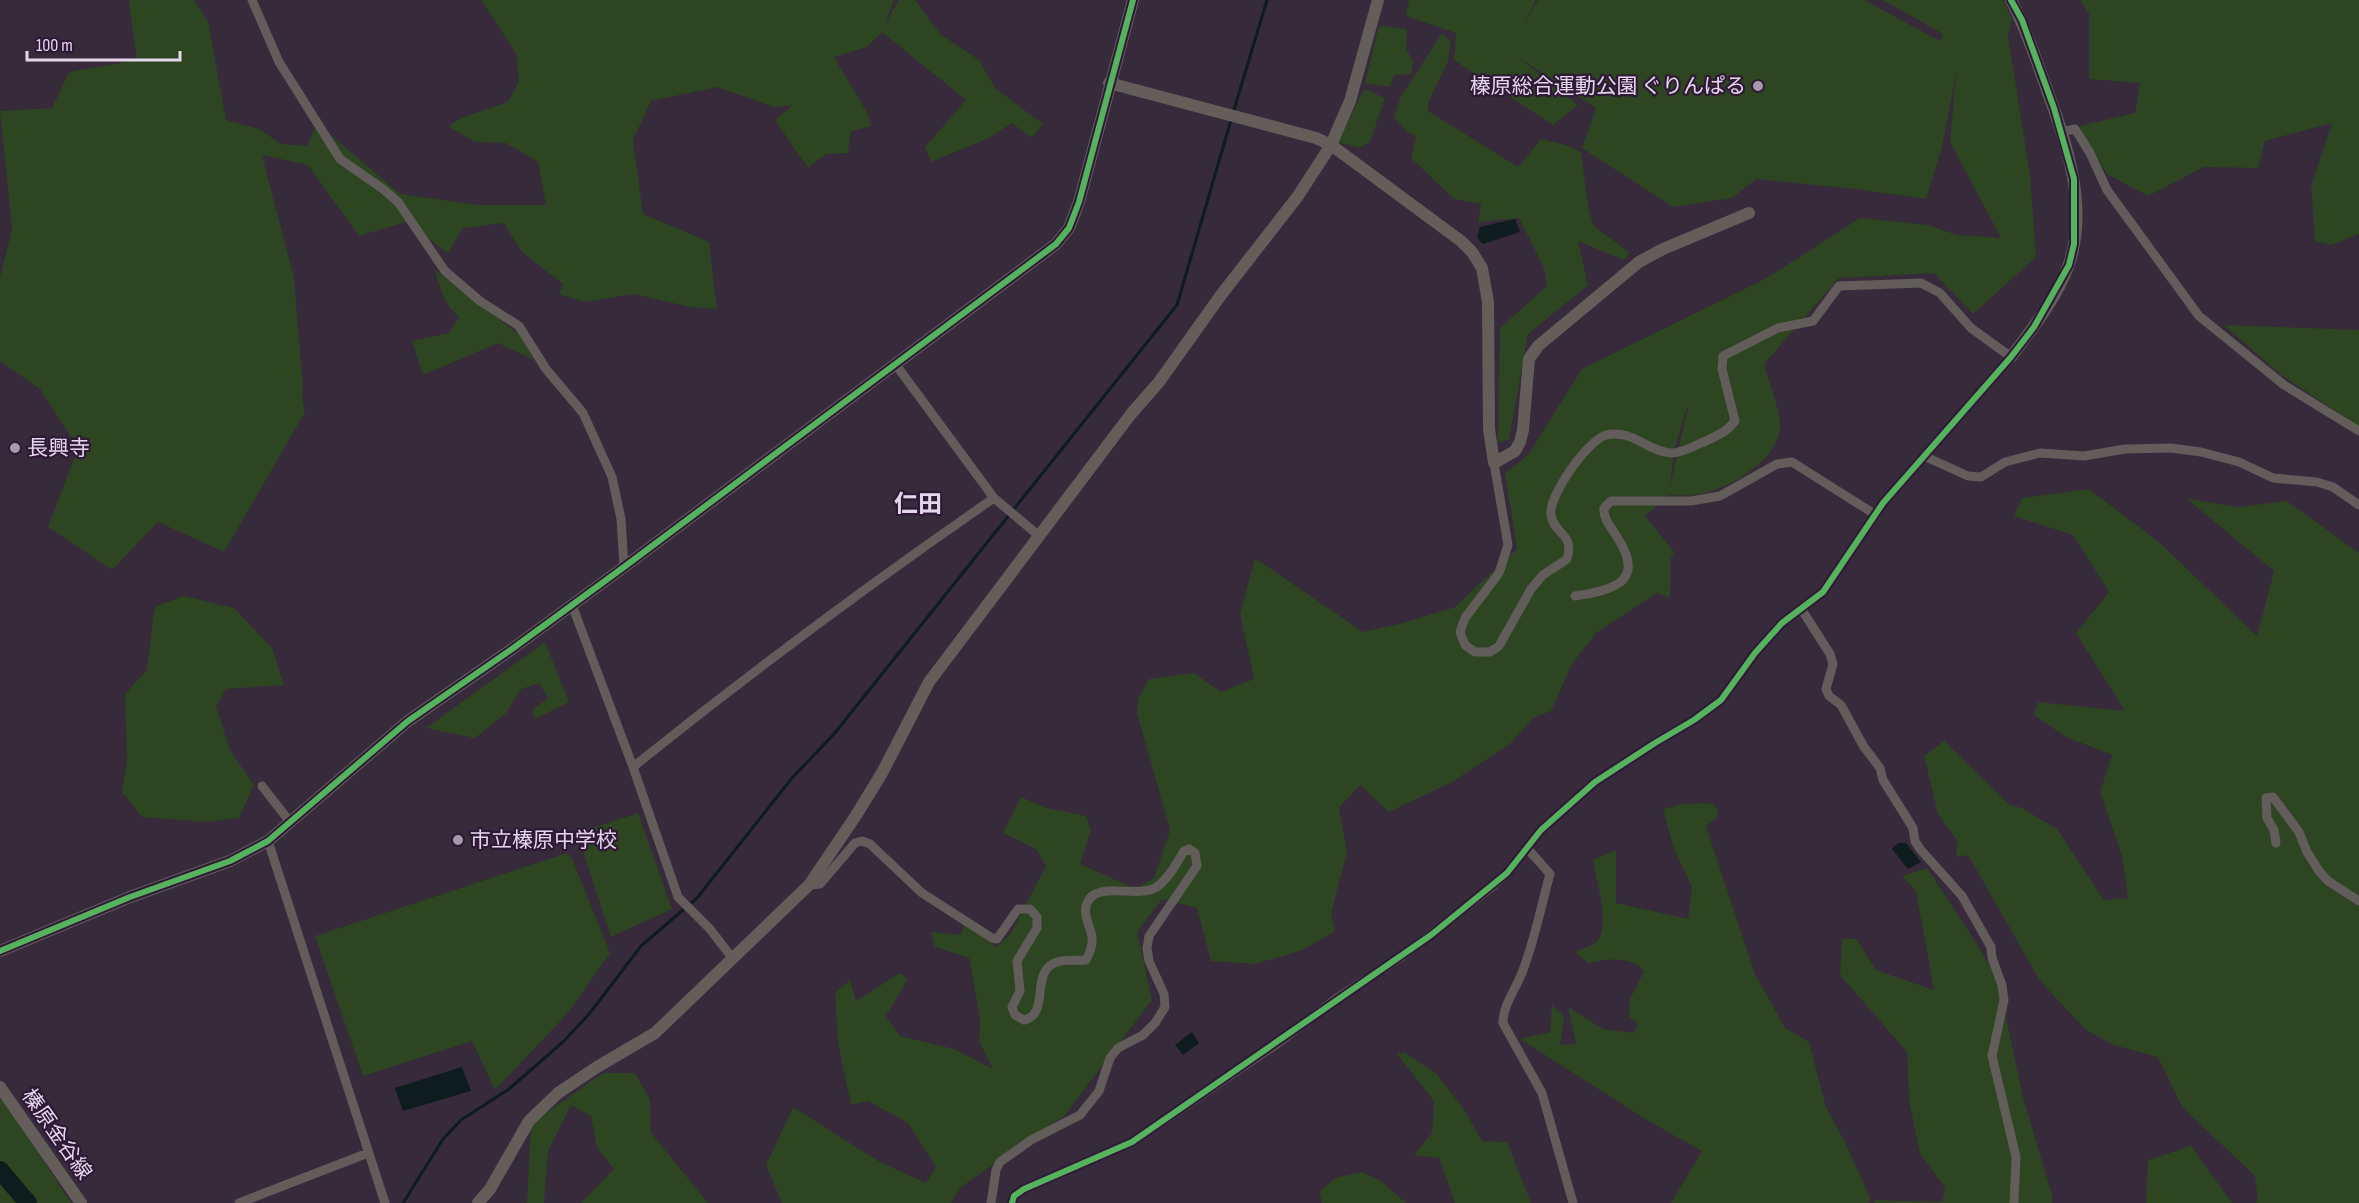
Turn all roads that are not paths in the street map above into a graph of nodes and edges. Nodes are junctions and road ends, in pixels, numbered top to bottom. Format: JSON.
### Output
{"nodes":[{"id":1,"x":252,"y":0,"type":"edge"},
{"id":2,"x":1133,"y":0,"type":"edge"},
{"id":3,"x":1378,"y":0,"type":"edge"},
{"id":4,"x":2011,"y":0,"type":"edge"},
{"id":5,"x":1109,"y":83,"type":"junction"},
{"id":6,"x":2061,"y":132,"type":"junction"},
{"id":7,"x":1331,"y":145,"type":"junction"},
{"id":8,"x":1749,"y":213,"type":"dead end"},
{"id":9,"x":2010,"y":357,"type":"junction"},
{"id":10,"x":896,"y":365,"type":"junction"},
{"id":11,"x":2359,"y":431,"type":"edge"},
{"id":12,"x":1924,"y":456,"type":"junction"},
{"id":13,"x":1494,"y":463,"type":"junction"},
{"id":14,"x":994,"y":498,"type":"junction"},
{"id":15,"x":2359,"y":505,"type":"edge"},
{"id":16,"x":1876,"y":514,"type":"junction"},
{"id":17,"x":1038,"y":535,"type":"junction"},
{"id":18,"x":624,"y":567,"type":"junction"},
{"id":19,"x":1575,"y":596,"type":"dead end"},
{"id":20,"x":572,"y":605,"type":"junction"},
{"id":21,"x":1802,"y":610,"type":"junction"},
{"id":22,"x":633,"y":767,"type":"junction"},
{"id":23,"x":262,"y":786,"type":"dead end"},
{"id":24,"x":290,"y":822,"type":"junction"},
{"id":25,"x":268,"y":841,"type":"junction"},
{"id":26,"x":2276,"y":843,"type":"dead end"},
{"id":27,"x":1527,"y":848,"type":"junction"},
{"id":28,"x":809,"y":885,"type":"junction"},
{"id":29,"x":2359,"y":901,"type":"edge"},
{"id":30,"x":0,"y":951,"type":"edge"},
{"id":31,"x":733,"y":959,"type":"junction"},
{"id":32,"x":2,"y":1092,"type":"edge"},
{"id":33,"x":368,"y":1154,"type":"junction"},
{"id":34,"x":81,"y":1203,"type":"edge"},
{"id":35,"x":239,"y":1203,"type":"edge"},
{"id":36,"x":385,"y":1203,"type":"edge"},
{"id":37,"x":478,"y":1203,"type":"edge"},
{"id":38,"x":991,"y":1203,"type":"edge"},
{"id":39,"x":1012,"y":1203,"type":"edge"},
{"id":40,"x":1573,"y":1203,"type":"edge"},
{"id":41,"x":2014,"y":1203,"type":"edge"}],
"edges":[{"from":1,"to":18,"type":"street"},
{"from":2,"to":5,"type":"street"},
{"from":3,"to":7,"type":"street"},
{"from":4,"to":6,"type":"street"},
{"from":5,"to":7,"type":"street"},
{"from":5,"to":10,"type":"street"},
{"from":6,"to":9,"type":"street"},
{"from":6,"to":11,"type":"street"},
{"from":7,"to":13,"type":"street"},
{"from":7,"to":17,"type":"street"},
{"from":8,"to":13,"type":"street"},
{"from":9,"to":12,"type":"street"},
{"from":9,"to":13,"type":"street"},
{"from":10,"to":14,"type":"street"},
{"from":10,"to":18,"type":"street"},
{"from":12,"to":15,"type":"street"},
{"from":12,"to":16,"type":"street"},
{"from":14,"to":17,"type":"street"},
{"from":14,"to":22,"type":"street"},
{"from":16,"to":19,"type":"street"},
{"from":16,"to":21,"type":"street"},
{"from":17,"to":28,"type":"street"},
{"from":18,"to":20,"type":"street"},
{"from":20,"to":22,"type":"street"},
{"from":20,"to":24,"type":"street"},
{"from":21,"to":27,"type":"street"},
{"from":21,"to":41,"type":"street"},
{"from":22,"to":31,"type":"street"},
{"from":23,"to":24,"type":"street"},
{"from":24,"to":25,"type":"street"},
{"from":25,"to":30,"type":"street"},
{"from":25,"to":33,"type":"street"},
{"from":26,"to":29,"type":"street"},
{"from":27,"to":39,"type":"street"},
{"from":27,"to":40,"type":"street"},
{"from":28,"to":31,"type":"street"},
{"from":28,"to":38,"type":"street"},
{"from":31,"to":37,"type":"street"},
{"from":32,"to":34,"type":"street","name":"榛原金谷線"},
{"from":33,"to":35,"type":"street"},
{"from":33,"to":36,"type":"street"}]}
